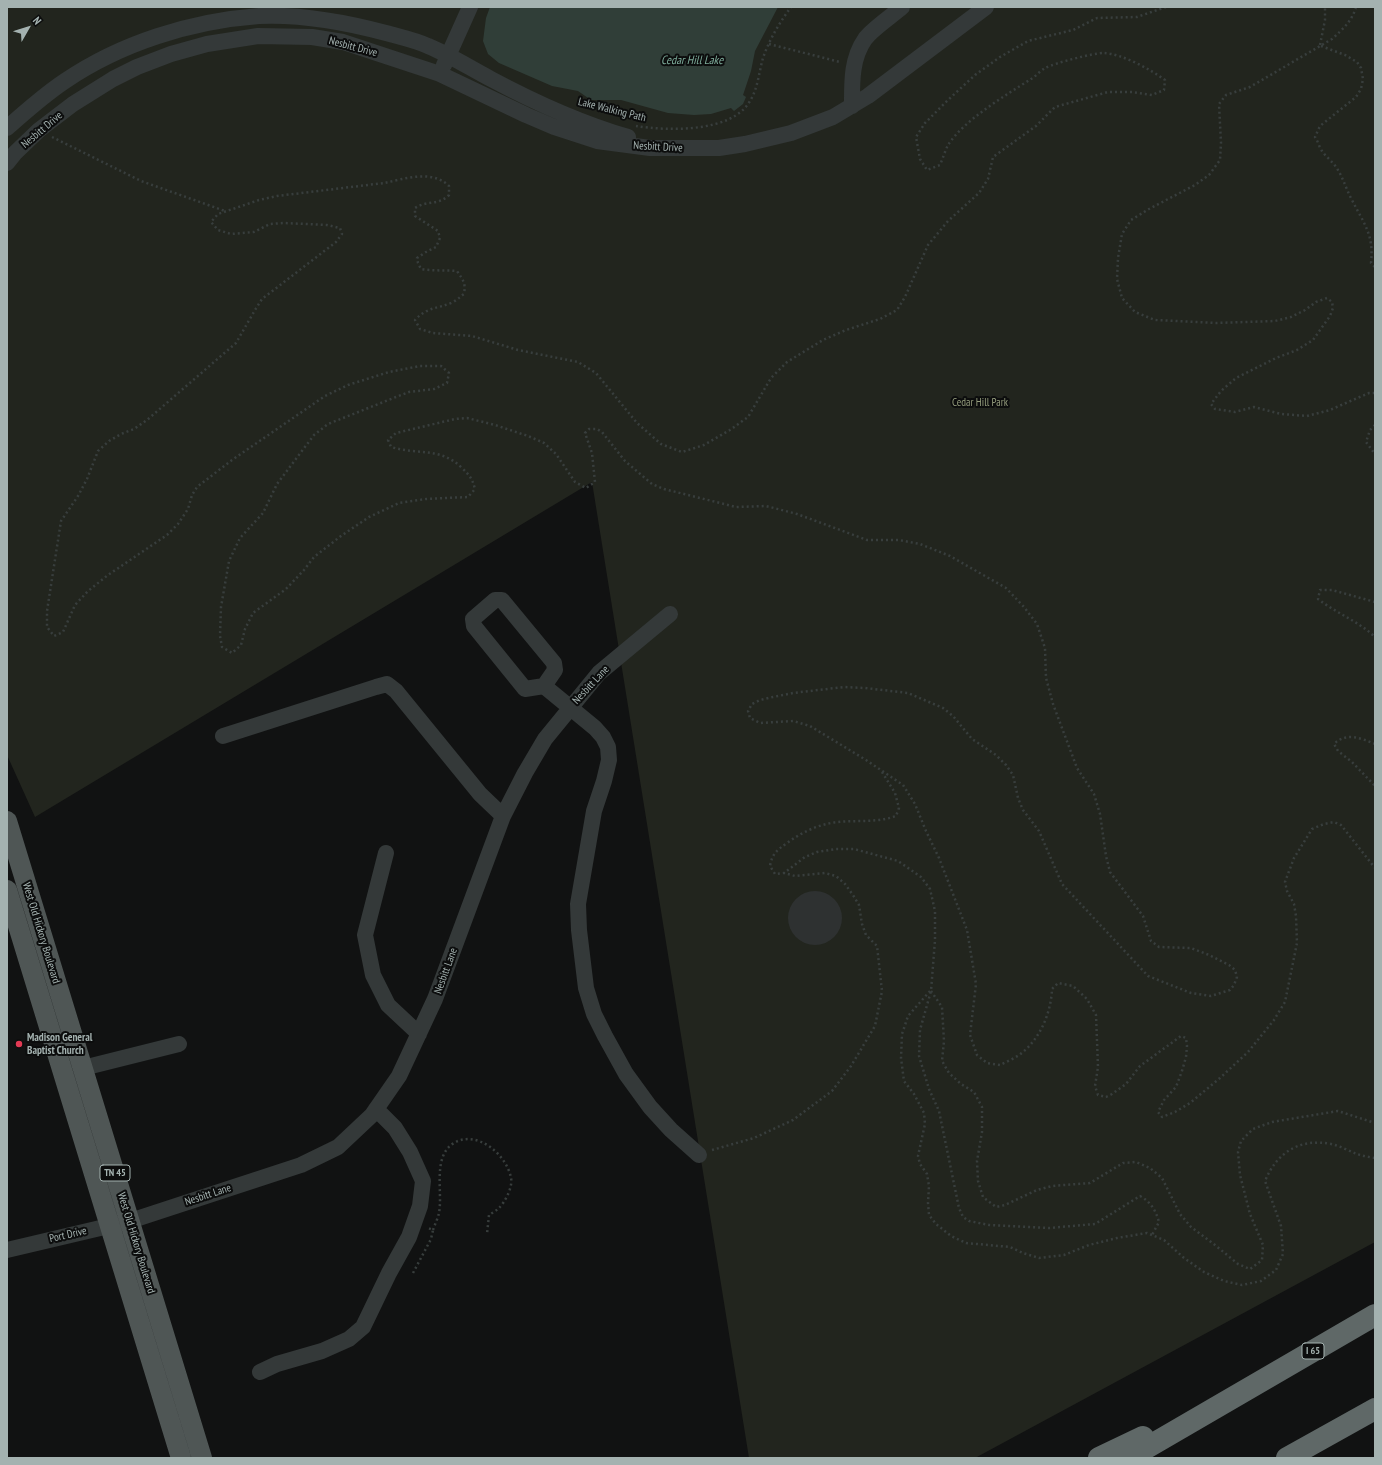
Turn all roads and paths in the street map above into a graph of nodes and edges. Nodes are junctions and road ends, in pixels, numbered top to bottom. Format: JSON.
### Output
{"nodes":[{"id":1,"x":470,"y":7,"type":"edge"},
{"id":2,"x":791,"y":7,"type":"edge"},
{"id":3,"x":902,"y":7,"type":"edge"},
{"id":4,"x":986,"y":7,"type":"edge"},
{"id":5,"x":1166,"y":7,"type":"edge"},
{"id":6,"x":1326,"y":7,"type":"edge"},
{"id":7,"x":1356,"y":7,"type":"edge"},
{"id":8,"x":769,"y":44,"type":"junction"},
{"id":9,"x":1320,"y":46,"type":"junction"},
{"id":10,"x":449,"y":55,"type":"junction"},
{"id":11,"x":854,"y":65,"type":"junction"},
{"id":12,"x":440,"y":74,"type":"junction"},
{"id":13,"x":852,"y":106,"type":"junction"},
{"id":14,"x":630,"y":124,"type":"dead end"},
{"id":15,"x":7,"y":128,"type":"edge"},
{"id":16,"x":39,"y":130,"type":"junction"},
{"id":17,"x":694,"y":148,"type":"junction"},
{"id":18,"x":10,"y":154,"type":"edge"},
{"id":19,"x":226,"y":211,"type":"junction"},
{"id":20,"x":1375,"y":268,"type":"edge"},
{"id":21,"x":1375,"y":393,"type":"edge"},
{"id":22,"x":1375,"y":425,"type":"edge"},
{"id":23,"x":1375,"y":454,"type":"edge"},
{"id":24,"x":1375,"y":602,"type":"edge"},
{"id":25,"x":670,"y":614,"type":"dead end"},
{"id":26,"x":1375,"y":637,"type":"edge"},
{"id":27,"x":544,"y":686,"type":"junction"},
{"id":28,"x":569,"y":708,"type":"junction"},
{"id":29,"x":223,"y":736,"type":"dead end"},
{"id":30,"x":1375,"y":744,"type":"edge"},
{"id":31,"x":881,"y":769,"type":"junction"},
{"id":32,"x":1375,"y":786,"type":"edge"},
{"id":33,"x":503,"y":816,"type":"junction"},
{"id":34,"x":9,"y":833,"type":"edge"},
{"id":35,"x":386,"y":853,"type":"dead end"},
{"id":36,"x":1375,"y":868,"type":"edge"},
{"id":37,"x":784,"y":873,"type":"junction"},
{"id":38,"x":27,"y":887,"type":"junction"},
{"id":39,"x":8,"y":893,"type":"edge"},
{"id":40,"x":931,"y":991,"type":"junction"},
{"id":41,"x":419,"y":1034,"type":"junction"},
{"id":42,"x":179,"y":1044,"type":"dead end"},
{"id":43,"x":83,"y":1068,"type":"junction"},
{"id":44,"x":376,"y":1109,"type":"junction"},
{"id":45,"x":1375,"y":1123,"type":"edge"},
{"id":46,"x":699,"y":1155,"type":"joint"},
{"id":47,"x":1375,"y":1158,"type":"edge"},
{"id":48,"x":130,"y":1221,"type":"junction"},
{"id":49,"x":415,"y":1222,"type":"junction"},
{"id":50,"x":110,"y":1225,"type":"junction"},
{"id":51,"x":433,"y":1230,"type":"junction"},
{"id":52,"x":487,"y":1234,"type":"dead end"},
{"id":53,"x":1152,"y":1235,"type":"junction"},
{"id":54,"x":7,"y":1250,"type":"edge"},
{"id":55,"x":413,"y":1273,"type":"dead end"},
{"id":56,"x":1375,"y":1315,"type":"edge"},
{"id":57,"x":260,"y":1372,"type":"dead end"},
{"id":58,"x":1251,"y":1387,"type":"junction"},
{"id":59,"x":1375,"y":1408,"type":"edge"},
{"id":60,"x":1375,"y":1419,"type":"edge"},
{"id":61,"x":181,"y":1458,"type":"edge"},
{"id":62,"x":202,"y":1458,"type":"edge"},
{"id":63,"x":1099,"y":1458,"type":"edge"},
{"id":64,"x":1129,"y":1458,"type":"edge"},
{"id":65,"x":1287,"y":1458,"type":"edge"},
{"id":66,"x":1314,"y":1458,"type":"edge"}],
"edges":[{"from":1,"to":10,"type":"street"},
{"from":2,"to":8,"type":"path","name":"Lake Walking Path"},
{"from":3,"to":11,"type":"street"},
{"from":4,"to":13,"type":"street","name":"Nesbitt Drive"},
{"from":5,"to":19,"type":"path"},
{"from":6,"to":9,"type":"path"},
{"from":7,"to":9,"type":"path"},
{"from":8,"to":11,"type":"path"},
{"from":8,"to":14,"type":"path","name":"Lake Walking Path"},
{"from":9,"to":20,"type":"path"},
{"from":9,"to":21,"type":"path"},
{"from":10,"to":12,"type":"street"},
{"from":10,"to":15,"type":"street","name":"Nesbitt Drive"},
{"from":10,"to":17,"type":"street","name":"Nesbitt Drive"},
{"from":11,"to":13,"type":"street"},
{"from":12,"to":16,"type":"street","name":"Nesbitt Drive"},
{"from":12,"to":17,"type":"street","name":"Nesbitt Drive"},
{"from":13,"to":17,"type":"street","name":"Nesbitt Drive"},
{"from":16,"to":18,"type":"street","name":"Nesbitt Drive"},
{"from":16,"to":19,"type":"path"},
{"from":19,"to":31,"type":"path"},
{"from":22,"to":23,"type":"path"},
{"from":24,"to":26,"type":"path"},
{"from":25,"to":28,"type":"street","name":"Nesbitt Lane"},
{"from":27,"to":27,"type":"street"},
{"from":27,"to":28,"type":"street"},
{"from":28,"to":33,"type":"street","name":"Nesbitt Lane"},
{"from":28,"to":46,"type":"street"},
{"from":29,"to":33,"type":"street"},
{"from":30,"to":32,"type":"path"},
{"from":31,"to":36,"type":"path"},
{"from":31,"to":37,"type":"path"},
{"from":33,"to":41,"type":"street","name":"Nesbitt Lane"},
{"from":34,"to":38,"type":"main road","name":"West Old Hickory Boulevard","number":"TN 45"},
{"from":35,"to":41,"type":"street"},
{"from":37,"to":40,"type":"path"},
{"from":37,"to":46,"type":"path"},
{"from":38,"to":39,"type":"street"},
{"from":38,"to":43,"type":"main road","name":"West Old Hickory Boulevard","number":"TN 45"},
{"from":39,"to":50,"type":"main road","name":"West Old Hickory Boulevard","number":"TN 45"},
{"from":40,"to":45,"type":"path"},
{"from":40,"to":53,"type":"path"},
{"from":40,"to":53,"type":"path"},
{"from":41,"to":44,"type":"street","name":"Nesbitt Lane"},
{"from":42,"to":43,"type":"street"},
{"from":43,"to":48,"type":"main road","name":"West Old Hickory Boulevard","number":"TN 45"},
{"from":44,"to":48,"type":"street","name":"Nesbitt Lane"},
{"from":44,"to":49,"type":"street"},
{"from":47,"to":53,"type":"path"},
{"from":48,"to":50,"type":"street","name":"Port Drive"},
{"from":48,"to":62,"type":"main road","name":"West Old Hickory Boulevard","number":"TN 45"},
{"from":49,"to":51,"type":"path"},
{"from":49,"to":57,"type":"street"},
{"from":50,"to":54,"type":"street","name":"Port Drive"},
{"from":50,"to":61,"type":"main road","name":"West Old Hickory Boulevard","number":"TN 45"},
{"from":51,"to":52,"type":"path"},
{"from":51,"to":55,"type":"path"},
{"from":56,"to":58,"type":"highway","number":"I 65"},
{"from":58,"to":63,"type":"highway"},
{"from":58,"to":64,"type":"highway","number":"I 65"},
{"from":59,"to":65,"type":"highway"},
{"from":60,"to":66,"type":"highway"}]}
